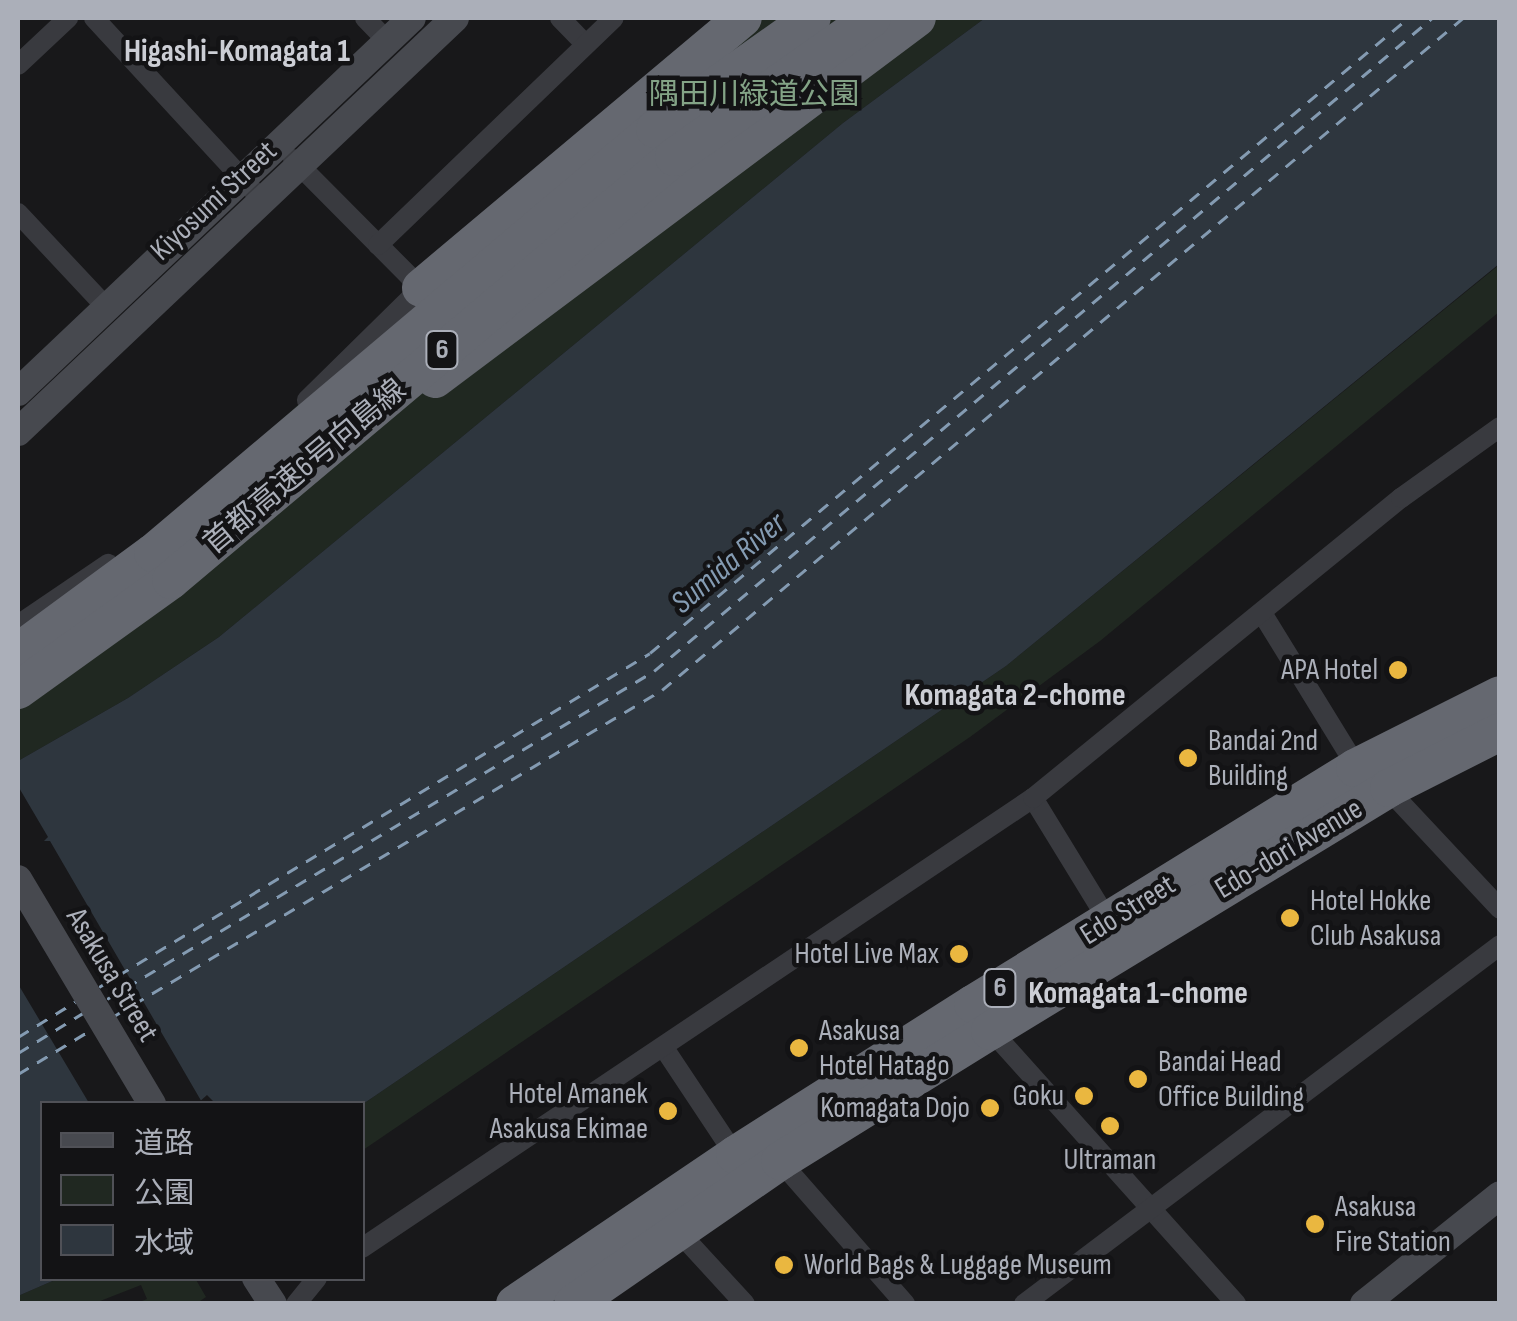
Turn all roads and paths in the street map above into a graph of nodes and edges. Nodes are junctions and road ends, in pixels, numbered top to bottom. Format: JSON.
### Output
{"nodes":[{"id":1,"x":68,"y":18,"type":"edge"},
{"id":2,"x":94,"y":18,"type":"edge"},
{"id":3,"x":365,"y":18,"type":"edge"},
{"id":4,"x":412,"y":18,"type":"edge"},
{"id":5,"x":455,"y":18,"type":"edge"},
{"id":6,"x":560,"y":18,"type":"edge"},
{"id":7,"x":614,"y":18,"type":"edge"},
{"id":8,"x":743,"y":18,"type":"edge"},
{"id":9,"x":812,"y":18,"type":"edge"},
{"id":10,"x":872,"y":18,"type":"edge"},
{"id":11,"x":918,"y":18,"type":"edge"},
{"id":12,"x":387,"y":40,"type":"junction"},
{"id":13,"x":584,"y":43,"type":"junction"},
{"id":14,"x":18,"y":65,"type":"edge"},
{"id":15,"x":277,"y":143,"type":"junction"},
{"id":16,"x":299,"y":166,"type":"junction"},
{"id":17,"x":241,"y":177,"type":"junction"},
{"id":18,"x":262,"y":201,"type":"junction"},
{"id":19,"x":18,"y":213,"type":"edge"},
{"id":20,"x":378,"y":245,"type":"junction"},
{"id":21,"x":420,"y":288,"type":"junction"},
{"id":22,"x":106,"y":307,"type":"junction"},
{"id":23,"x":18,"y":392,"type":"edge"},
{"id":24,"x":1500,"y":427,"type":"edge"},
{"id":25,"x":18,"y":432,"type":"edge"},
{"id":26,"x":132,"y":548,"type":"junction"},
{"id":27,"x":1262,"y":613,"type":"junction"},
{"id":28,"x":18,"y":624,"type":"edge"},
{"id":29,"x":18,"y":652,"type":"edge"},
{"id":30,"x":18,"y":690,"type":"edge"},
{"id":31,"x":1500,"y":696,"type":"edge"},
{"id":32,"x":1500,"y":732,"type":"edge"},
{"id":33,"x":1355,"y":768,"type":"junction"},
{"id":34,"x":1389,"y":788,"type":"junction"},
{"id":35,"x":1033,"y":798,"type":"junction"},
{"id":36,"x":18,"y":879,"type":"edge"},
{"id":37,"x":1500,"y":909,"type":"edge"},
{"id":38,"x":1108,"y":922,"type":"junction"},
{"id":39,"x":1500,"y":945,"type":"edge"},
{"id":40,"x":981,"y":1018,"type":"junction"},
{"id":41,"x":664,"y":1048,"type":"junction"},
{"id":42,"x":150,"y":1101,"type":"edge"},
{"id":43,"x":735,"y":1155,"type":"junction"},
{"id":44,"x":780,"y":1161,"type":"junction"},
{"id":45,"x":1500,"y":1195,"type":"edge"},
{"id":46,"x":1149,"y":1206,"type":"junction"},
{"id":47,"x":677,"y":1230,"type":"junction"},
{"id":48,"x":365,"y":1246,"type":"edge"},
{"id":49,"x":258,"y":1281,"type":"edge"},
{"id":50,"x":315,"y":1281,"type":"edge"},
{"id":51,"x":273,"y":1304,"type":"edge"},
{"id":52,"x":296,"y":1304,"type":"edge"},
{"id":53,"x":515,"y":1304,"type":"edge"},
{"id":54,"x":573,"y":1304,"type":"edge"},
{"id":55,"x":745,"y":1304,"type":"edge"},
{"id":56,"x":905,"y":1304,"type":"edge"},
{"id":57,"x":1024,"y":1304,"type":"edge"},
{"id":58,"x":1236,"y":1304,"type":"edge"},
{"id":59,"x":1364,"y":1304,"type":"edge"}],
"edges":[{"from":1,"to":14,"type":"street"},
{"from":2,"to":17,"type":"street"},
{"from":3,"to":12,"type":"street"},
{"from":4,"to":12,"type":"main road","name":"Kiyosumi Street"},
{"from":5,"to":16,"type":"main road","name":"Kiyosumi Street"},
{"from":6,"to":13,"type":"street"},
{"from":7,"to":13,"type":"street"},
{"from":8,"to":21,"type":"highway"},
{"from":9,"to":29,"type":"highway","name":"首都高速6号向島線","number":"6","bridge":true},
{"from":10,"to":30,"type":"highway","name":"首都高速6号向島線","number":"6","bridge":true},
{"from":11,"to":26,"type":"highway"},
{"from":12,"to":15,"type":"main road","name":"Kiyosumi Street"},
{"from":13,"to":20,"type":"street"},
{"from":15,"to":16,"type":"street"},
{"from":15,"to":17,"type":"main road","name":"Kiyosumi Street"},
{"from":16,"to":18,"type":"main road","name":"Kiyosumi Street"},
{"from":16,"to":20,"type":"street"},
{"from":17,"to":18,"type":"street"},
{"from":17,"to":22,"type":"main road","name":"Kiyosumi Street"},
{"from":18,"to":25,"type":"main road","name":"Kiyosumi Street"},
{"from":19,"to":22,"type":"street"},
{"from":20,"to":21,"type":"street"},
{"from":21,"to":26,"type":"street"},
{"from":22,"to":23,"type":"main road","name":"Kiyosumi Street"},
{"from":24,"to":27,"type":"street"},
{"from":26,"to":28,"type":"street"},
{"from":27,"to":33,"type":"street"},
{"from":27,"to":35,"type":"street"},
{"from":31,"to":33,"type":"highway","name":"Edo Street","number":"6"},
{"from":32,"to":34,"type":"highway","name":"Edo-dori Avenue","number":"6"},
{"from":33,"to":34,"type":"street"},
{"from":33,"to":38,"type":"highway","name":"Edo Street","number":"6"},
{"from":34,"to":37,"type":"street"},
{"from":34,"to":40,"type":"highway","name":"Edo-dori Avenue","number":"6"},
{"from":35,"to":38,"type":"street"},
{"from":35,"to":41,"type":"street"},
{"from":36,"to":42,"type":"main road","name":"Asakusa Street"},
{"from":38,"to":40,"type":"highway","name":"Edo Street","number":"6"},
{"from":39,"to":46,"type":"street"},
{"from":40,"to":43,"type":"highway","name":"Edo Street","number":"6"},
{"from":40,"to":44,"type":"highway","name":"Edo-dori Avenue","number":"6"},
{"from":40,"to":46,"type":"street"},
{"from":41,"to":43,"type":"street"},
{"from":41,"to":48,"type":"street"},
{"from":43,"to":53,"type":"highway","name":"Edo Street","number":"6"},
{"from":44,"to":47,"type":"highway","name":"Edo-dori Avenue","number":"6"},
{"from":44,"to":56,"type":"street"},
{"from":45,"to":59,"type":"main road"},
{"from":46,"to":57,"type":"street"},
{"from":46,"to":58,"type":"street"},
{"from":47,"to":54,"type":"highway","number":"6"},
{"from":47,"to":55,"type":"street"},
{"from":49,"to":51,"type":"main road"},
{"from":50,"to":52,"type":"street"}]}
